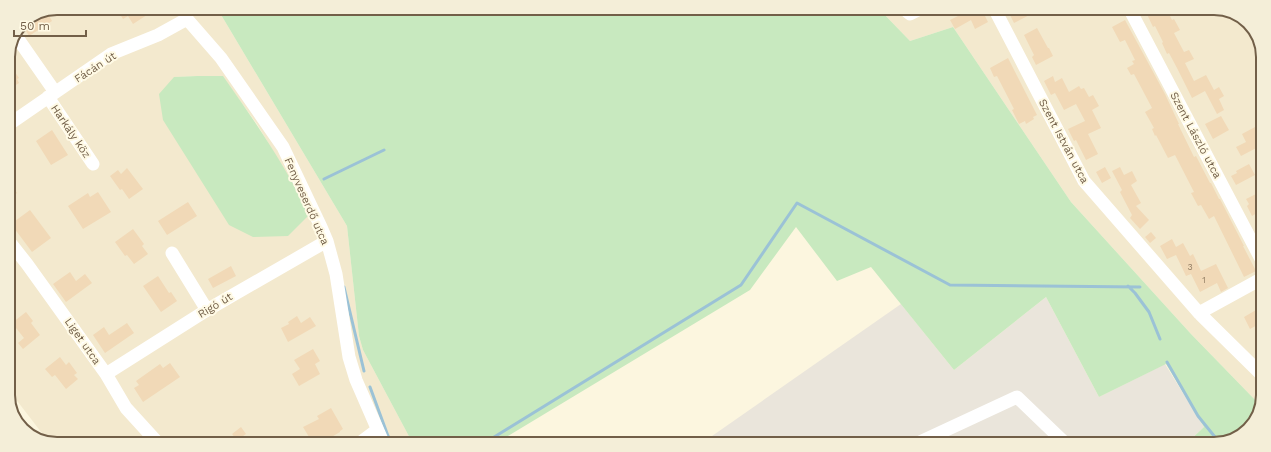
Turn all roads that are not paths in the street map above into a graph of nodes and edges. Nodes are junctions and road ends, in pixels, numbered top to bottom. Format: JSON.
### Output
{"nodes":[{"id":1,"x":184,"y":15,"type":"edge"},
{"id":2,"x":186,"y":15,"type":"edge"},
{"id":3,"x":998,"y":15,"type":"edge"},
{"id":4,"x":1133,"y":15,"type":"edge"},
{"id":5,"x":19,"y":40,"type":"edge"},
{"id":6,"x":52,"y":95,"type":"junction"},
{"id":7,"x":15,"y":120,"type":"edge"},
{"id":8,"x":93,"y":164,"type":"dead end"},
{"id":9,"x":327,"y":241,"type":"junction"},
{"id":10,"x":1256,"y":248,"type":"edge"},
{"id":11,"x":15,"y":249,"type":"edge"},
{"id":12,"x":172,"y":253,"type":"dead end"},
{"id":13,"x":1256,"y":282,"type":"edge"},
{"id":14,"x":207,"y":310,"type":"junction"},
{"id":15,"x":1199,"y":313,"type":"junction"},
{"id":16,"x":1256,"y":369,"type":"edge"},
{"id":17,"x":106,"y":374,"type":"junction"},
{"id":18,"x":377,"y":430,"type":"junction"},
{"id":19,"x":152,"y":437,"type":"edge"},
{"id":20,"x":368,"y":437,"type":"edge"},
{"id":21,"x":380,"y":437,"type":"edge"},
{"id":22,"x":931,"y":437,"type":"edge"},
{"id":23,"x":1059,"y":437,"type":"edge"}],
"edges":[{"from":1,"to":6,"type":"street","name":"Fácán út"},
{"from":2,"to":9,"type":"street","name":"Fenyveserdő utca"},
{"from":3,"to":15,"type":"street","name":"Szent István utca"},
{"from":4,"to":10,"type":"street","name":"Szent László utca"},
{"from":5,"to":6,"type":"street","name":"Harkály köz"},
{"from":6,"to":7,"type":"street","name":"Fácán út"},
{"from":6,"to":8,"type":"street","name":"Harkály köz"},
{"from":9,"to":14,"type":"street","name":"Rigó út"},
{"from":9,"to":18,"type":"street","name":"Fenyveserdő utca"},
{"from":11,"to":17,"type":"street","name":"Liget utca"},
{"from":12,"to":14,"type":"street"},
{"from":13,"to":15,"type":"street"},
{"from":14,"to":17,"type":"street","name":"Rigó út"},
{"from":15,"to":16,"type":"street","name":"Szent István utca"},
{"from":17,"to":19,"type":"street","name":"Liget utca"},
{"from":18,"to":20,"type":"street"},
{"from":18,"to":21,"type":"street","name":"Fenyveserdő utca"},
{"from":22,"to":23,"type":"street"}]}
